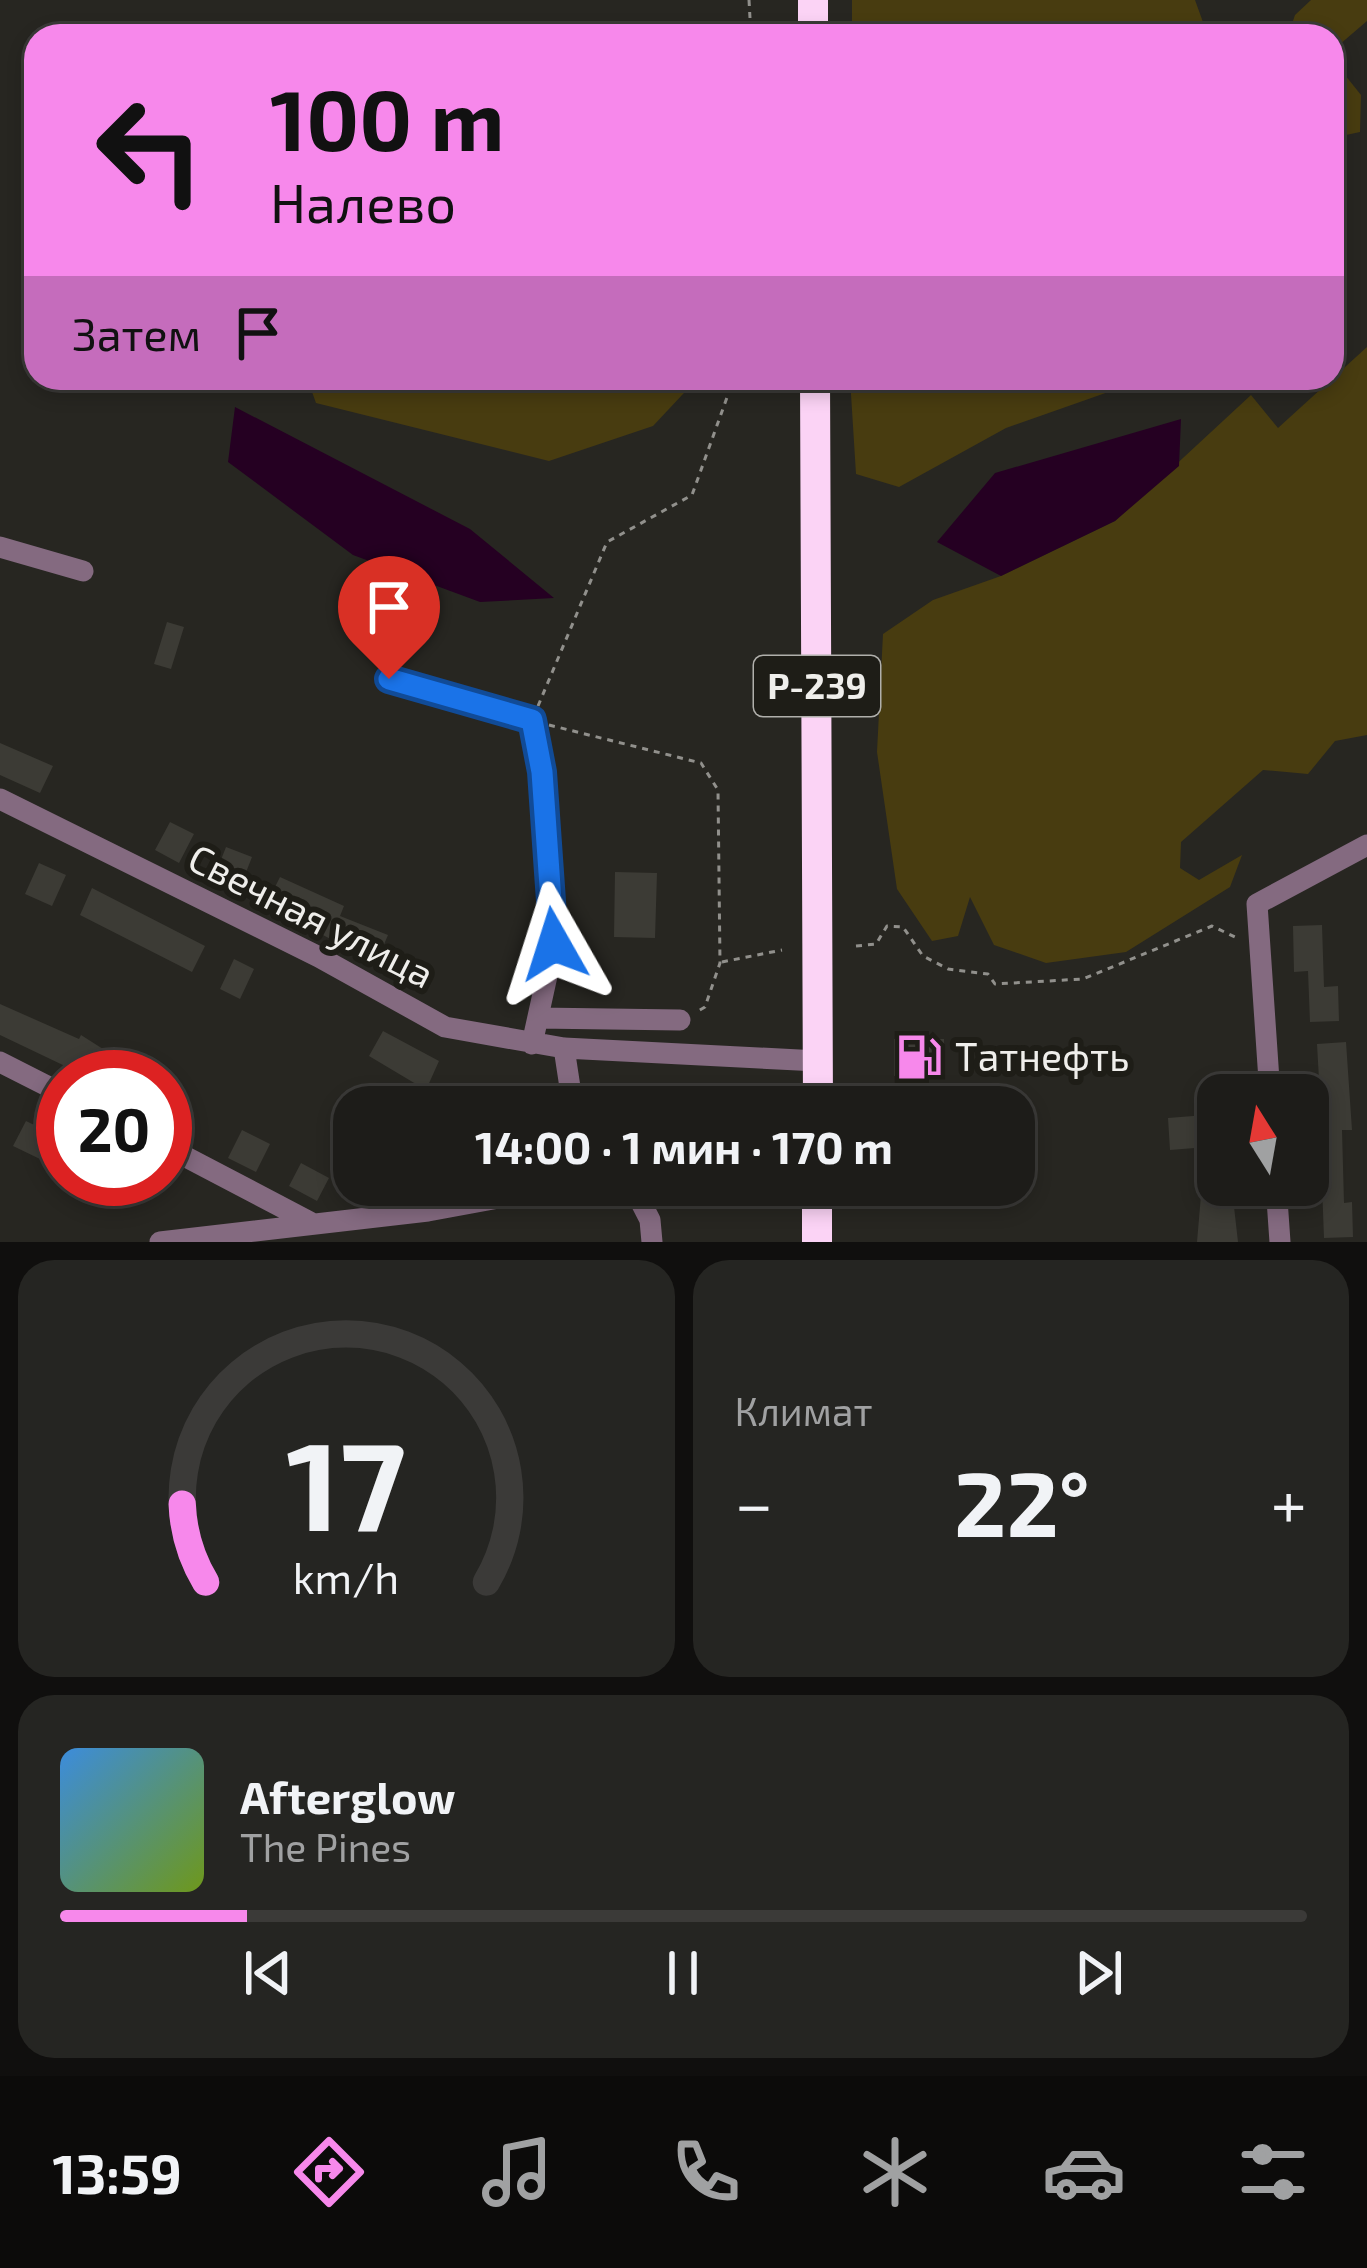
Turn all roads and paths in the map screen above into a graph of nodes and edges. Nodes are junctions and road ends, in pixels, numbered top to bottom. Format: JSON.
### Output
{"nodes":[{"id":1,"x":730,"y":390,"type":"edge"},
{"id":2,"x":815,"y":390,"type":"edge"},
{"id":3,"x":0,"y":547,"type":"edge"},
{"id":4,"x":83,"y":571,"type":"dead end"},
{"id":5,"x":389,"y":679,"type":"dead end"},
{"id":6,"x":532,"y":720,"type":"junction"},
{"id":7,"x":0,"y":799,"type":"edge"},
{"id":8,"x":1367,"y":845,"type":"edge"},
{"id":9,"x":1258,"y":938,"type":"junction"},
{"id":10,"x":856,"y":946,"type":"dead end"},
{"id":11,"x":782,"y":950,"type":"dead end"},
{"id":12,"x":720,"y":963,"type":"junction"},
{"id":13,"x":538,"y":1018,"type":"junction"},
{"id":14,"x":680,"y":1020,"type":"joint"},
{"id":15,"x":532,"y":1044,"type":"junction"},
{"id":16,"x":564,"y":1048,"type":"junction"},
{"id":17,"x":818,"y":1060,"type":"junction"},
{"id":18,"x":0,"y":1062,"type":"edge"},
{"id":19,"x":1268,"y":1074,"type":"edge"},
{"id":20,"x":36,"y":1080,"type":"edge"},
{"id":21,"x":570,"y":1086,"type":"edge"},
{"id":22,"x":818,"y":1086,"type":"edge"},
{"id":23,"x":192,"y":1159,"type":"edge"},
{"id":24,"x":265,"y":1196,"type":"junction"},
{"id":25,"x":455,"y":1206,"type":"edge"},
{"id":26,"x":643,"y":1206,"type":"edge"},
{"id":27,"x":817,"y":1206,"type":"edge"},
{"id":28,"x":1277,"y":1206,"type":"edge"},
{"id":29,"x":310,"y":1222,"type":"junction"},
{"id":30,"x":253,"y":1230,"type":"junction"},
{"id":31,"x":160,"y":1242,"type":"edge"},
{"id":32,"x":652,"y":1242,"type":"edge"},
{"id":33,"x":818,"y":1242,"type":"edge"},
{"id":34,"x":1280,"y":1242,"type":"edge"}],
"edges":[{"from":1,"to":6,"type":"path"},
{"from":2,"to":17,"type":"highway","number":"Р-239"},
{"from":3,"to":4,"type":"street"},
{"from":5,"to":6,"type":"street"},
{"from":6,"to":12,"type":"path"},
{"from":6,"to":13,"type":"street"},
{"from":7,"to":15,"type":"street","name":"Свечная улица"},
{"from":8,"to":9,"type":"street"},
{"from":9,"to":10,"type":"path"},
{"from":9,"to":19,"type":"street"},
{"from":11,"to":12,"type":"path"},
{"from":12,"to":14,"type":"path"},
{"from":13,"to":14,"type":"street"},
{"from":13,"to":15,"type":"street"},
{"from":15,"to":16,"type":"street","name":"Свечная улица"},
{"from":16,"to":17,"type":"street","name":"Свечная улица"},
{"from":16,"to":21,"type":"street"},
{"from":17,"to":22,"type":"highway","number":"Р-239"},
{"from":18,"to":20,"type":"street"},
{"from":23,"to":24,"type":"street"},
{"from":24,"to":29,"type":"street"},
{"from":24,"to":30,"type":"street"},
{"from":25,"to":29,"type":"street"},
{"from":26,"to":32,"type":"street"},
{"from":27,"to":33,"type":"highway"},
{"from":28,"to":34,"type":"street"},
{"from":29,"to":30,"type":"street"},
{"from":30,"to":31,"type":"street"}]}
